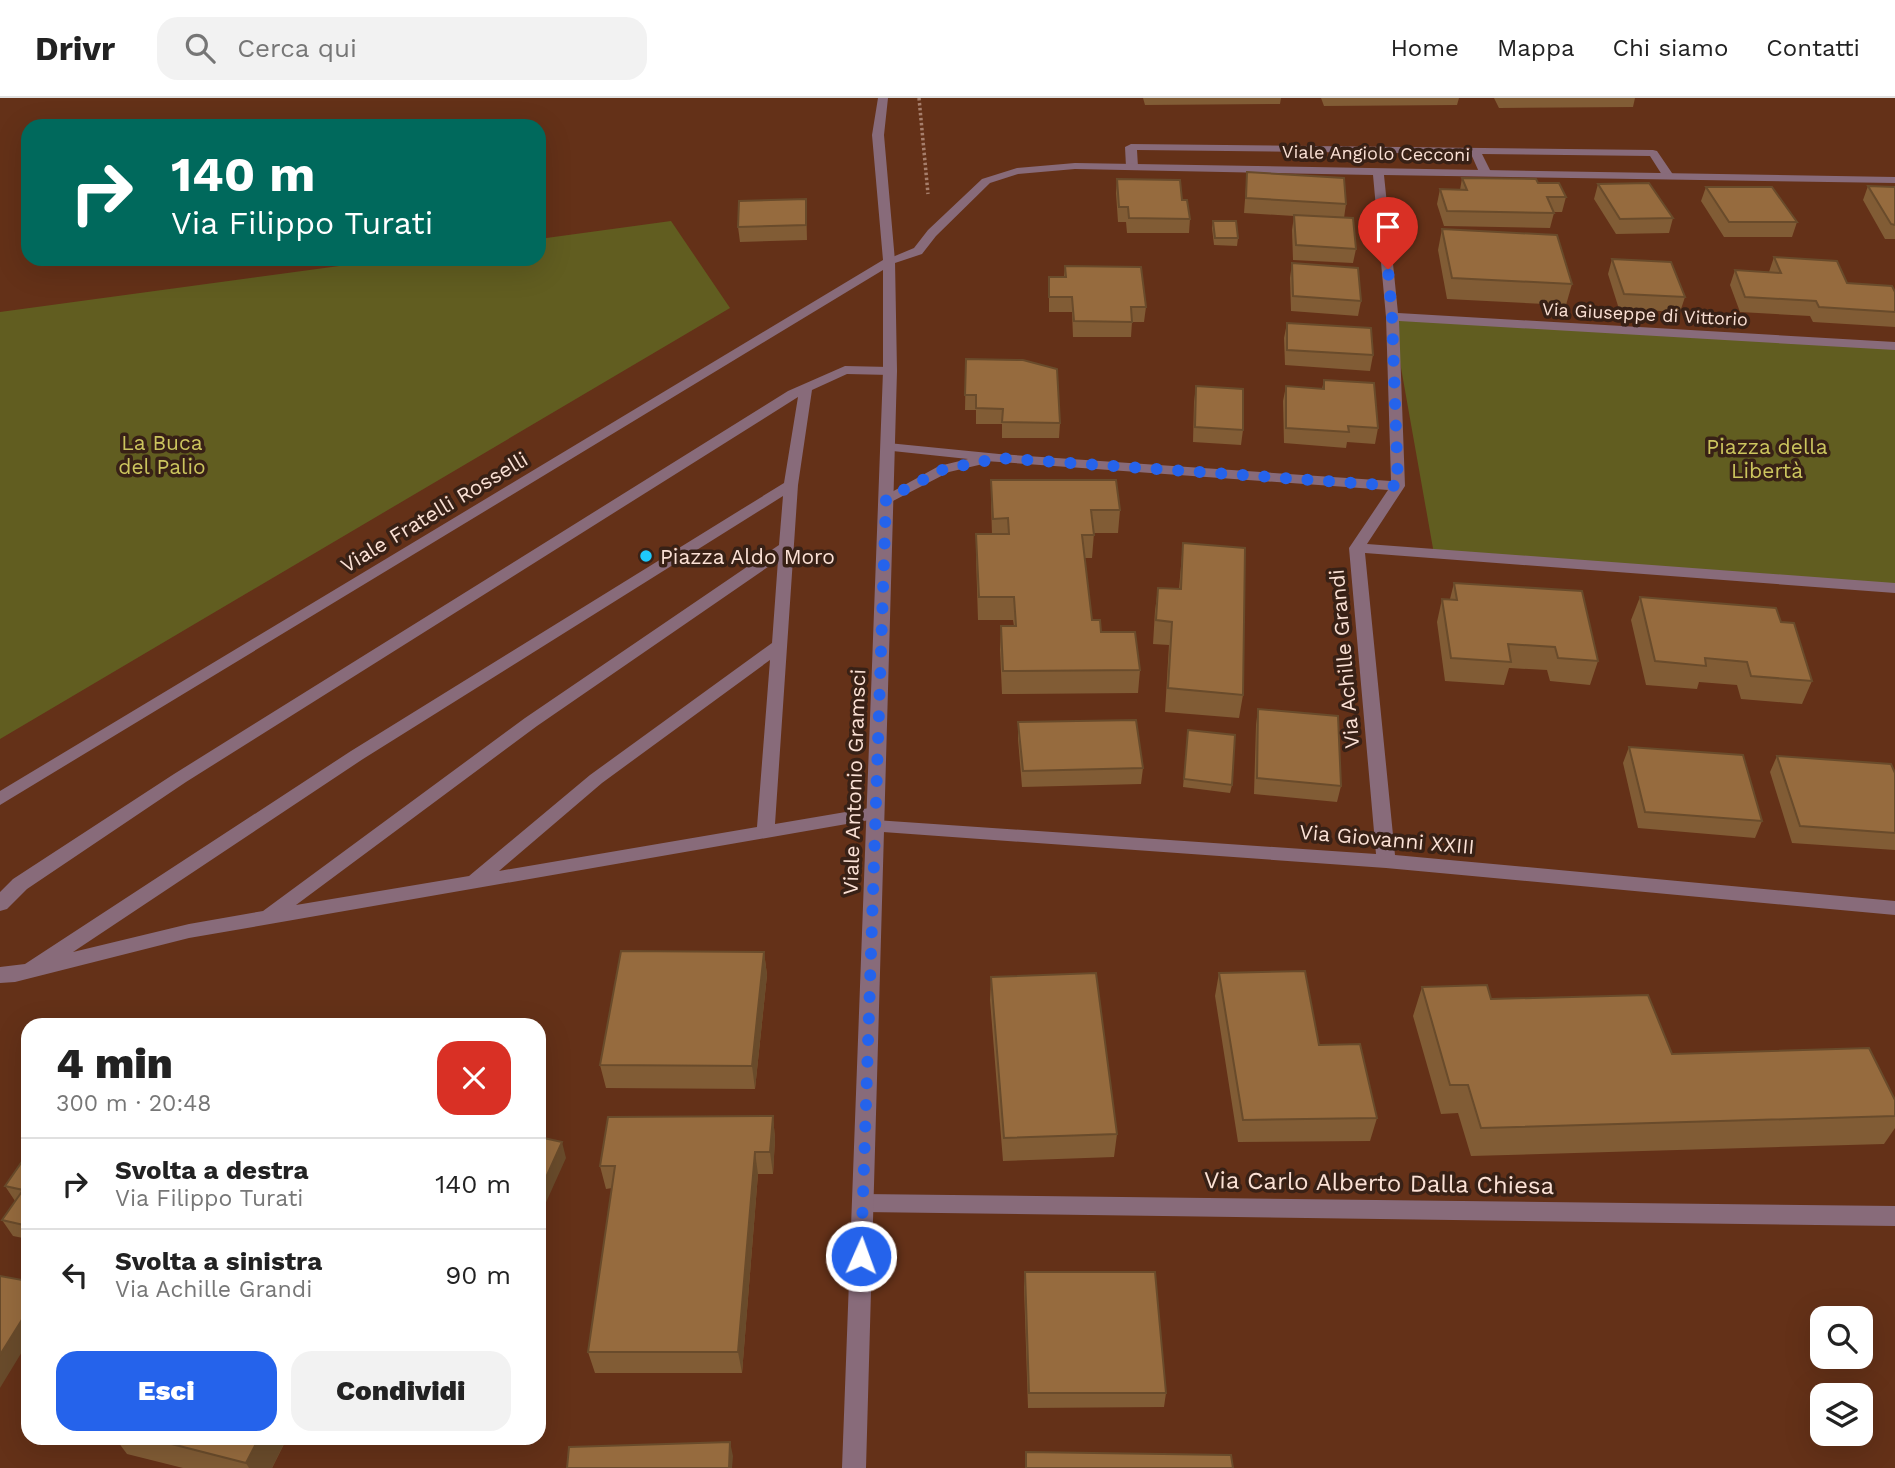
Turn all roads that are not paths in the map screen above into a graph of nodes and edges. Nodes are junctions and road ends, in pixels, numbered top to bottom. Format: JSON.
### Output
{"nodes":[{"id":1,"x":883,"y":98,"type":"edge"},
{"id":2,"x":1297,"y":148,"type":"junction"},
{"id":3,"x":1474,"y":150,"type":"junction"},
{"id":4,"x":1132,"y":167,"type":"junction"},
{"id":5,"x":1302,"y":169,"type":"junction"},
{"id":6,"x":1378,"y":171,"type":"junction"},
{"id":7,"x":1485,"y":172,"type":"junction"},
{"id":8,"x":1668,"y":176,"type":"junction"},
{"id":9,"x":1895,"y":180,"type":"edge"},
{"id":10,"x":889,"y":261,"type":"junction"},
{"id":11,"x":1392,"y":317,"type":"junction"},
{"id":12,"x":1895,"y":346,"type":"edge"},
{"id":13,"x":890,"y":371,"type":"junction"},
{"id":14,"x":806,"y":388,"type":"junction"},
{"id":15,"x":888,"y":447,"type":"junction"},
{"id":16,"x":999,"y":458,"type":"junction"},
{"id":17,"x":791,"y":485,"type":"junction"},
{"id":18,"x":1398,"y":486,"type":"junction"},
{"id":19,"x":886,"y":499,"type":"junction"},
{"id":20,"x":787,"y":547,"type":"junction"},
{"id":21,"x":1357,"y":548,"type":"junction"},
{"id":22,"x":1895,"y":588,"type":"edge"},
{"id":23,"x":780,"y":645,"type":"junction"},
{"id":24,"x":0,"y":799,"type":"edge"},
{"id":25,"x":875,"y":819,"type":"junction"},
{"id":26,"x":766,"y":831,"type":"junction"},
{"id":27,"x":1386,"y":861,"type":"junction"},
{"id":28,"x":475,"y":881,"type":"junction"},
{"id":29,"x":0,"y":904,"type":"edge"},
{"id":30,"x":1895,"y":908,"type":"edge"},
{"id":31,"x":268,"y":917,"type":"junction"},
{"id":32,"x":32,"y":970,"type":"junction"},
{"id":33,"x":0,"y":975,"type":"edge"},
{"id":34,"x":863,"y":1203,"type":"junction"},
{"id":35,"x":1895,"y":1216,"type":"edge"},
{"id":36,"x":855,"y":1468,"type":"edge"}],
"edges":[{"from":1,"to":10,"type":"street","name":"Viale Antonio Gramsci"},
{"from":2,"to":3,"type":"street"},
{"from":2,"to":4,"type":"street"},
{"from":2,"to":5,"type":"street"},
{"from":3,"to":7,"type":"street"},
{"from":3,"to":8,"type":"street"},
{"from":4,"to":5,"type":"street","name":"Viale Angiolo Cecconi"},
{"from":4,"to":10,"type":"street","name":"Viale Angiolo Cecconi"},
{"from":5,"to":6,"type":"street","name":"Viale Angiolo Cecconi"},
{"from":6,"to":7,"type":"street","name":"Viale Angiolo Cecconi"},
{"from":6,"to":11,"type":"street"},
{"from":7,"to":8,"type":"street","name":"Viale Angiolo Cecconi"},
{"from":8,"to":9,"type":"street","name":"Viale Angiolo Cecconi"},
{"from":10,"to":13,"type":"street","name":"Viale Antonio Gramsci"},
{"from":10,"to":24,"type":"street","name":"Viale Fratelli Rosselli"},
{"from":11,"to":12,"type":"street","name":"Via Giuseppe di Vittorio"},
{"from":11,"to":18,"type":"street"},
{"from":13,"to":14,"type":"street"},
{"from":13,"to":15,"type":"street","name":"Viale Antonio Gramsci"},
{"from":14,"to":17,"type":"street"},
{"from":14,"to":29,"type":"street"},
{"from":15,"to":16,"type":"street"},
{"from":15,"to":19,"type":"street","name":"Viale Antonio Gramsci"},
{"from":16,"to":18,"type":"street"},
{"from":16,"to":19,"type":"street"},
{"from":17,"to":20,"type":"street"},
{"from":17,"to":32,"type":"street"},
{"from":18,"to":21,"type":"street","name":"Via Achille Grandi"},
{"from":19,"to":25,"type":"street","name":"Viale Antonio Gramsci"},
{"from":20,"to":23,"type":"street"},
{"from":20,"to":31,"type":"street"},
{"from":21,"to":22,"type":"street"},
{"from":21,"to":27,"type":"street","name":"Via Achille Grandi"},
{"from":23,"to":26,"type":"street"},
{"from":23,"to":28,"type":"street"},
{"from":25,"to":26,"type":"street","name":"Via Giovanni XXIII"},
{"from":25,"to":27,"type":"street","name":"Via Giovanni XXIII"},
{"from":25,"to":34,"type":"street","name":"Viale Antonio Gramsci"},
{"from":26,"to":28,"type":"street","name":"Via Giovanni XXIII"},
{"from":27,"to":30,"type":"street","name":"Via Giovanni XXIII"},
{"from":28,"to":31,"type":"street","name":"Via Giovanni XXIII"},
{"from":31,"to":32,"type":"street","name":"Via Giovanni XXIII"},
{"from":32,"to":33,"type":"street","name":"Via Giovanni XXIII"},
{"from":34,"to":35,"type":"street","name":"Via Carlo Alberto Dalla Chiesa"},
{"from":34,"to":36,"type":"street","name":"Viale Antonio Gramsci"}]}
